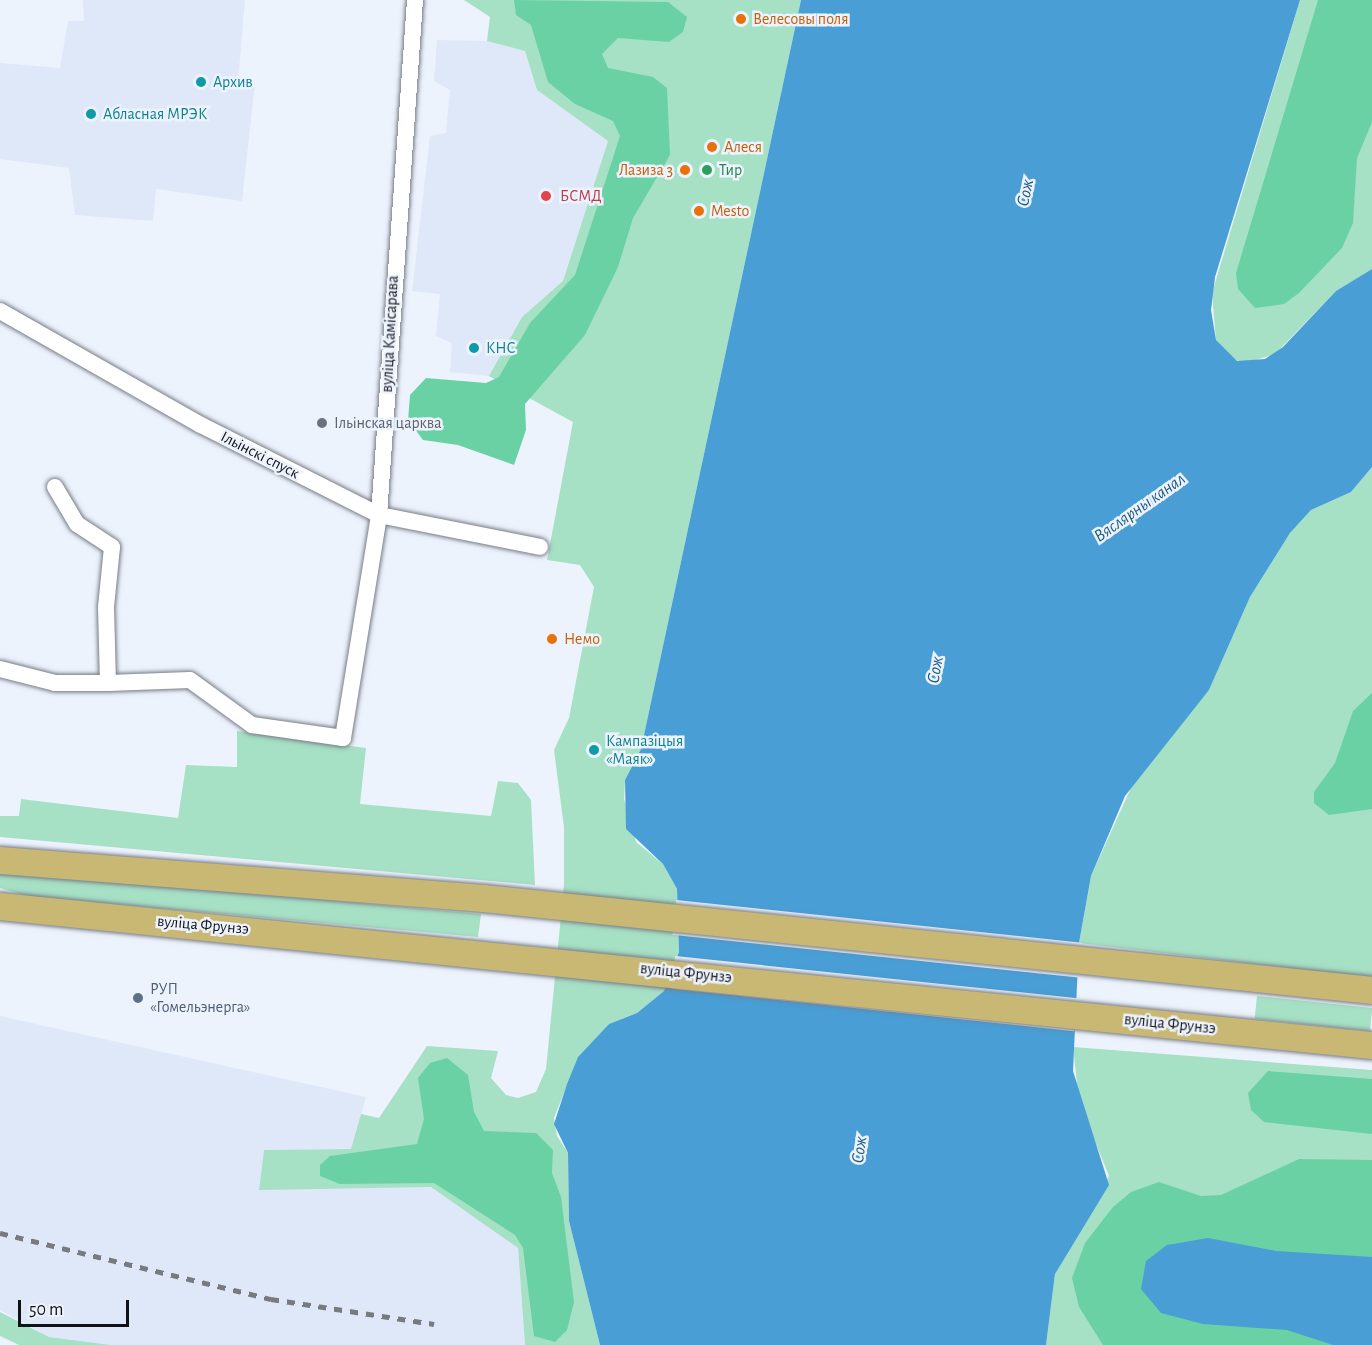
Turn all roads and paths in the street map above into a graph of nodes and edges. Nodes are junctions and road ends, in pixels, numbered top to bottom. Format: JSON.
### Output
{"nodes":[{"id":1,"x":415,"y":0,"type":"edge"},
{"id":2,"x":0,"y":310,"type":"edge"},
{"id":3,"x":55,"y":487,"type":"dead end"},
{"id":4,"x":379,"y":515,"type":"junction"},
{"id":5,"x":540,"y":547,"type":"dead end"},
{"id":6,"x":0,"y":669,"type":"edge"},
{"id":7,"x":108,"y":683,"type":"junction"},
{"id":8,"x":5,"y":859,"type":"edge"},
{"id":9,"x":0,"y":906,"type":"edge"},
{"id":10,"x":1372,"y":990,"type":"edge"},
{"id":11,"x":1372,"y":1045,"type":"edge"}],
"edges":[{"from":1,"to":4,"type":"street","name":"вуліца Камісарава"},
{"from":2,"to":4,"type":"street","name":"Ільінскі спуск"},
{"from":3,"to":7,"type":"street"},
{"from":4,"to":5,"type":"street","name":"Ільінскі спуск"},
{"from":4,"to":7,"type":"street","name":"вуліца Камісарава"},
{"from":6,"to":7,"type":"street"},
{"from":8,"to":10,"type":"main road"},
{"from":9,"to":11,"type":"main road","name":"вуліца Фрунзэ"}]}
